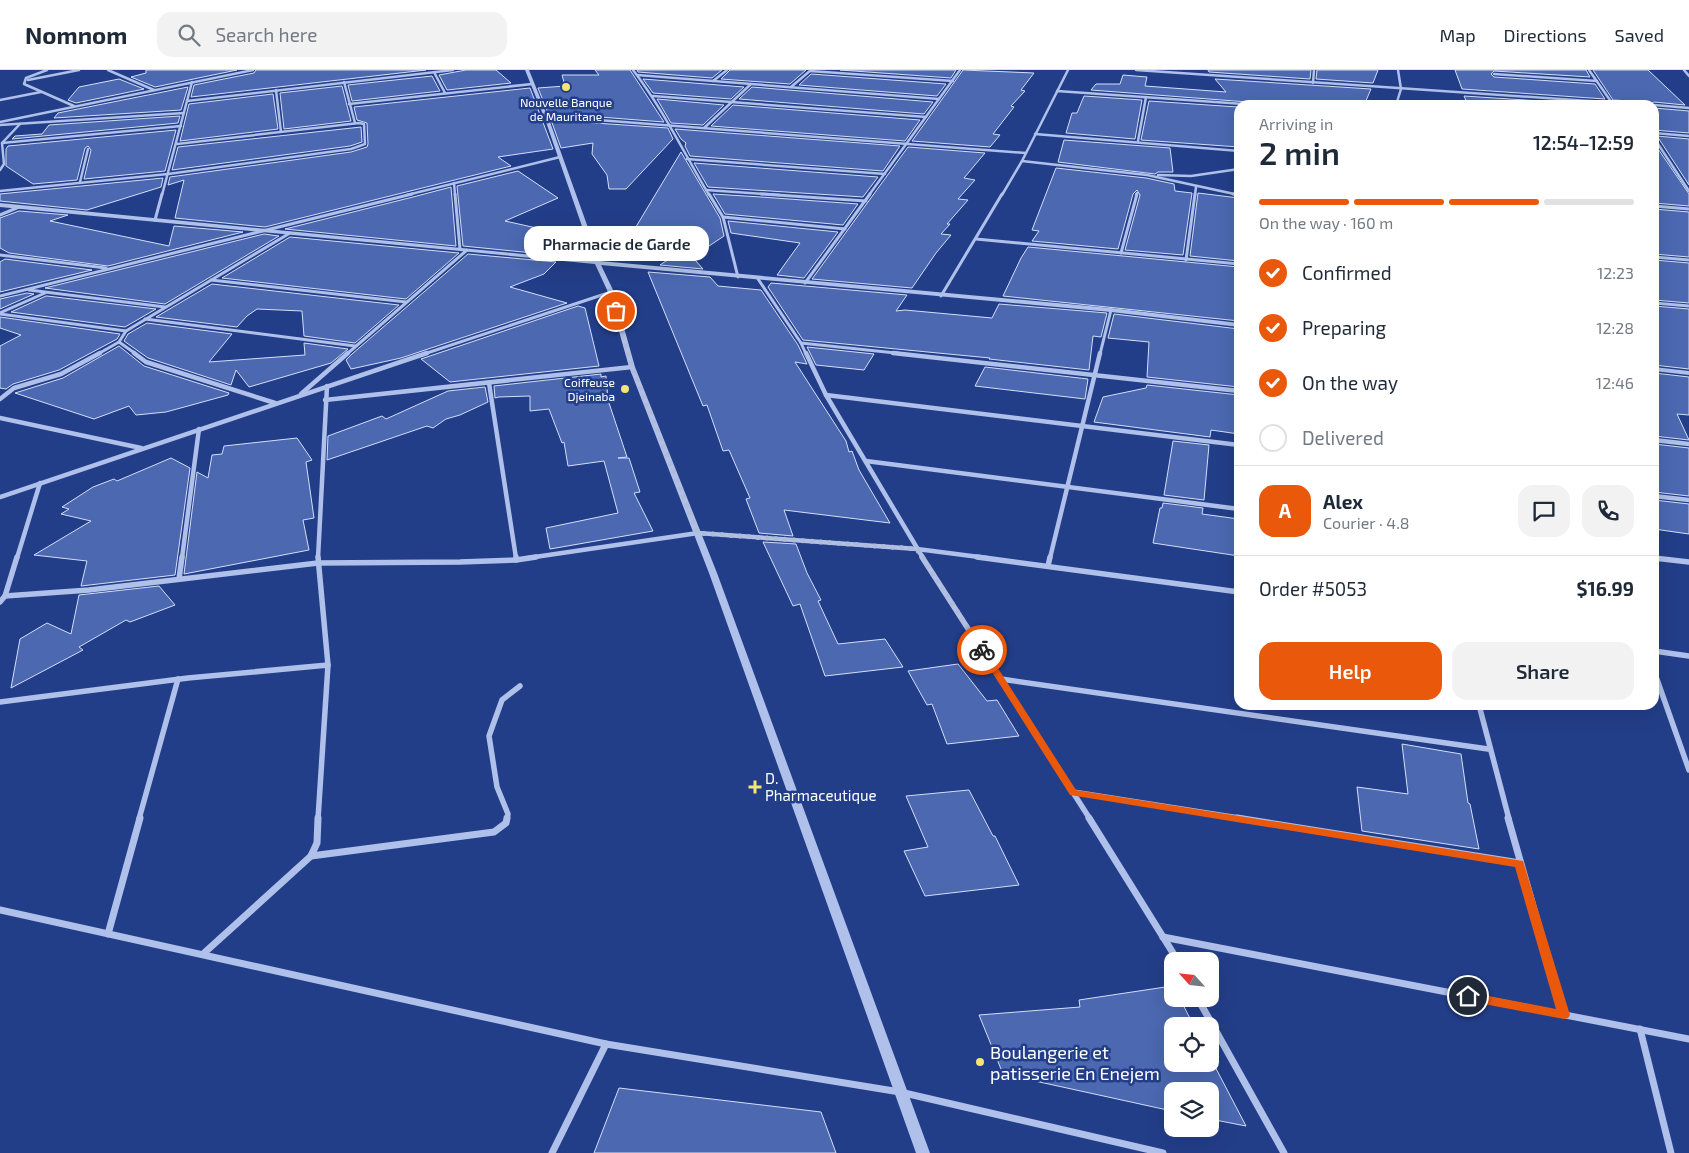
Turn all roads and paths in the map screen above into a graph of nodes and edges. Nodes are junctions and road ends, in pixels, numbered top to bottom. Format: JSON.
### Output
{"nodes":[{"id":1,"x":47,"y":70,"type":"edge"},
{"id":2,"x":79,"y":70,"type":"edge"},
{"id":3,"x":108,"y":70,"type":"edge"},
{"id":4,"x":254,"y":70,"type":"edge"},
{"id":5,"x":453,"y":70,"type":"edge"},
{"id":6,"x":527,"y":70,"type":"edge"},
{"id":7,"x":633,"y":70,"type":"edge"},
{"id":8,"x":727,"y":70,"type":"edge"},
{"id":9,"x":810,"y":70,"type":"edge"},
{"id":10,"x":960,"y":70,"type":"edge"},
{"id":11,"x":1068,"y":70,"type":"edge"},
{"id":12,"x":1136,"y":70,"type":"edge"},
{"id":13,"x":1314,"y":70,"type":"edge"},
{"id":14,"x":1398,"y":70,"type":"edge"},
{"id":15,"x":1589,"y":70,"type":"edge"},
{"id":16,"x":1684,"y":70,"type":"edge"},
{"id":17,"x":1171,"y":71,"type":"edge"},
{"id":18,"x":434,"y":72,"type":"junction"},
{"id":19,"x":1494,"y":74,"type":"dead end"},
{"id":20,"x":637,"y":75,"type":"junction"},
{"id":21,"x":1689,"y":76,"type":"edge"},
{"id":22,"x":952,"y":80,"type":"junction"},
{"id":23,"x":24,"y":81,"type":"junction"},
{"id":24,"x":713,"y":81,"type":"junction"},
{"id":25,"x":1596,"y":81,"type":"junction"},
{"id":26,"x":192,"y":82,"type":"junction"},
{"id":27,"x":344,"y":82,"type":"junction"},
{"id":28,"x":1313,"y":83,"type":"junction"},
{"id":29,"x":532,"y":84,"type":"junction"},
{"id":30,"x":752,"y":84,"type":"junction"},
{"id":31,"x":791,"y":87,"type":"junction"},
{"id":32,"x":1401,"y":89,"type":"junction"},
{"id":33,"x":154,"y":90,"type":"junction"},
{"id":34,"x":276,"y":90,"type":"junction"},
{"id":35,"x":1057,"y":91,"type":"junction"},
{"id":36,"x":41,"y":92,"type":"junction"},
{"id":37,"x":445,"y":93,"type":"junction"},
{"id":38,"x":653,"y":96,"type":"junction"},
{"id":39,"x":1146,"y":97,"type":"junction"},
{"id":40,"x":939,"y":99,"type":"junction"},
{"id":41,"x":0,"y":100,"type":"edge"},
{"id":42,"x":1398,"y":100,"type":"edge"},
{"id":43,"x":1567,"y":100,"type":"edge"},
{"id":44,"x":1610,"y":100,"type":"edge"},
{"id":45,"x":187,"y":101,"type":"junction"},
{"id":46,"x":731,"y":102,"type":"junction"},
{"id":47,"x":1234,"y":103,"type":"edge"},
{"id":48,"x":350,"y":104,"type":"junction"},
{"id":49,"x":1659,"y":105,"type":"edge"},
{"id":50,"x":74,"y":106,"type":"junction"},
{"id":51,"x":1689,"y":108,"type":"edge"},
{"id":52,"x":184,"y":113,"type":"junction"},
{"id":53,"x":546,"y":116,"type":"junction"},
{"id":54,"x":926,"y":117,"type":"junction"},
{"id":55,"x":0,"y":123,"type":"edge"},
{"id":56,"x":20,"y":123,"type":"junction"},
{"id":57,"x":355,"y":123,"type":"junction"},
{"id":58,"x":667,"y":125,"type":"junction"},
{"id":59,"x":181,"y":126,"type":"junction"},
{"id":60,"x":704,"y":128,"type":"junction"},
{"id":61,"x":280,"y":132,"type":"junction"},
{"id":62,"x":1035,"y":134,"type":"junction"},
{"id":63,"x":1659,"y":134,"type":"edge"},
{"id":64,"x":1689,"y":136,"type":"edge"},
{"id":65,"x":1138,"y":141,"type":"junction"},
{"id":66,"x":2,"y":143,"type":"junction"},
{"id":67,"x":177,"y":144,"type":"junction"},
{"id":68,"x":908,"y":144,"type":"junction"},
{"id":69,"x":1659,"y":146,"type":"edge"},
{"id":70,"x":88,"y":149,"type":"dead end"},
{"id":71,"x":1234,"y":151,"type":"edge"},
{"id":72,"x":1026,"y":153,"type":"junction"},
{"id":73,"x":560,"y":157,"type":"junction"},
{"id":74,"x":687,"y":159,"type":"junction"},
{"id":75,"x":1022,"y":162,"type":"junction"},
{"id":76,"x":0,"y":170,"type":"edge"},
{"id":77,"x":1234,"y":170,"type":"edge"},
{"id":78,"x":168,"y":174,"type":"junction"},
{"id":79,"x":885,"y":174,"type":"junction"},
{"id":80,"x":1147,"y":175,"type":"junction"},
{"id":81,"x":80,"y":182,"type":"junction"},
{"id":82,"x":454,"y":183,"type":"junction"},
{"id":83,"x":1196,"y":187,"type":"junction"},
{"id":84,"x":706,"y":190,"type":"junction"},
{"id":85,"x":0,"y":191,"type":"edge"},
{"id":86,"x":1689,"y":192,"type":"edge"},
{"id":87,"x":1137,"y":193,"type":"dead end"},
{"id":88,"x":1234,"y":194,"type":"edge"},
{"id":89,"x":866,"y":201,"type":"junction"},
{"id":90,"x":0,"y":205,"type":"edge"},
{"id":91,"x":1659,"y":206,"type":"edge"},
{"id":92,"x":19,"y":207,"type":"junction"},
{"id":93,"x":1689,"y":209,"type":"edge"},
{"id":94,"x":0,"y":215,"type":"edge"},
{"id":95,"x":723,"y":217,"type":"junction"},
{"id":96,"x":155,"y":220,"type":"junction"},
{"id":97,"x":845,"y":229,"type":"junction"},
{"id":98,"x":263,"y":230,"type":"junction"},
{"id":99,"x":290,"y":233,"type":"junction"},
{"id":100,"x":976,"y":239,"type":"junction"},
{"id":101,"x":464,"y":250,"type":"junction"},
{"id":102,"x":1121,"y":253,"type":"junction"},
{"id":103,"x":0,"y":255,"type":"edge"},
{"id":104,"x":1659,"y":257,"type":"edge"},
{"id":105,"x":1186,"y":260,"type":"junction"},
{"id":106,"x":1689,"y":260,"type":"edge"},
{"id":107,"x":597,"y":262,"type":"junction"},
{"id":108,"x":1234,"y":264,"type":"edge"},
{"id":109,"x":110,"y":269,"type":"junction"},
{"id":110,"x":738,"y":276,"type":"junction"},
{"id":111,"x":758,"y":278,"type":"junction"},
{"id":112,"x":210,"y":280,"type":"junction"},
{"id":113,"x":804,"y":283,"type":"junction"},
{"id":114,"x":27,"y":289,"type":"junction"},
{"id":115,"x":46,"y":292,"type":"junction"},
{"id":116,"x":611,"y":292,"type":"junction"},
{"id":117,"x":0,"y":296,"type":"edge"},
{"id":118,"x":941,"y":296,"type":"junction"},
{"id":119,"x":406,"y":302,"type":"junction"},
{"id":120,"x":1659,"y":303,"type":"edge"},
{"id":121,"x":1689,"y":306,"type":"edge"},
{"id":122,"x":165,"y":307,"type":"junction"},
{"id":123,"x":1111,"y":310,"type":"junction"},
{"id":124,"x":0,"y":314,"type":"edge"},
{"id":125,"x":145,"y":319,"type":"junction"},
{"id":126,"x":1234,"y":324,"type":"edge"},
{"id":127,"x":126,"y":331,"type":"junction"},
{"id":128,"x":119,"y":342,"type":"junction"},
{"id":129,"x":801,"y":343,"type":"junction"},
{"id":130,"x":355,"y":346,"type":"junction"},
{"id":131,"x":632,"y":367,"type":"junction"},
{"id":132,"x":1659,"y":369,"type":"edge"},
{"id":133,"x":1689,"y":372,"type":"edge"},
{"id":134,"x":1096,"y":376,"type":"junction"},
{"id":135,"x":489,"y":383,"type":"junction"},
{"id":136,"x":327,"y":386,"type":"junction"},
{"id":137,"x":1234,"y":390,"type":"edge"},
{"id":138,"x":826,"y":395,"type":"junction"},
{"id":139,"x":300,"y":396,"type":"junction"},
{"id":140,"x":0,"y":399,"type":"edge"},
{"id":141,"x":325,"y":400,"type":"junction"},
{"id":142,"x":275,"y":404,"type":"junction"},
{"id":143,"x":0,"y":418,"type":"edge"},
{"id":144,"x":1083,"y":426,"type":"junction"},
{"id":145,"x":199,"y":429,"type":"junction"},
{"id":146,"x":1659,"y":441,"type":"edge"},
{"id":147,"x":1234,"y":444,"type":"edge"},
{"id":148,"x":1689,"y":444,"type":"edge"},
{"id":149,"x":142,"y":448,"type":"junction"},
{"id":150,"x":866,"y":461,"type":"junction"},
{"id":151,"x":40,"y":483,"type":"junction"},
{"id":152,"x":1068,"y":485,"type":"junction"},
{"id":153,"x":0,"y":497,"type":"edge"},
{"id":154,"x":1659,"y":497,"type":"edge"},
{"id":155,"x":1689,"y":500,"type":"edge"},
{"id":156,"x":1234,"y":508,"type":"edge"},
{"id":157,"x":698,"y":533,"type":"junction"},
{"id":158,"x":917,"y":549,"type":"junction"},
{"id":159,"x":1659,"y":559,"type":"edge"},
{"id":160,"x":516,"y":560,"type":"junction"},
{"id":161,"x":1689,"y":562,"type":"edge"},
{"id":162,"x":318,"y":563,"type":"junction"},
{"id":163,"x":1048,"y":566,"type":"junction"},
{"id":164,"x":179,"y":579,"type":"junction"},
{"id":165,"x":1234,"y":591,"type":"edge"},
{"id":166,"x":5,"y":596,"type":"junction"},
{"id":167,"x":0,"y":602,"type":"edge"},
{"id":168,"x":1659,"y":652,"type":"edge"},
{"id":169,"x":1689,"y":656,"type":"edge"},
{"id":170,"x":328,"y":665,"type":"junction"},
{"id":171,"x":178,"y":679,"type":"junction"},
{"id":172,"x":1001,"y":679,"type":"junction"},
{"id":173,"x":1659,"y":685,"type":"edge"},
{"id":174,"x":520,"y":686,"type":"dead end"},
{"id":175,"x":0,"y":702,"type":"edge"},
{"id":176,"x":1479,"y":710,"type":"edge"},
{"id":177,"x":1488,"y":749,"type":"junction"},
{"id":178,"x":1689,"y":770,"type":"edge"},
{"id":179,"x":1073,"y":792,"type":"junction"},
{"id":180,"x":311,"y":856,"type":"junction"},
{"id":181,"x":1520,"y":864,"type":"junction"},
{"id":182,"x":0,"y":910,"type":"edge"},
{"id":183,"x":108,"y":934,"type":"junction"},
{"id":184,"x":1163,"y":937,"type":"junction"},
{"id":185,"x":1172,"y":952,"type":"edge"},
{"id":186,"x":203,"y":954,"type":"junction"},
{"id":187,"x":1203,"y":1008,"type":"edge"},
{"id":188,"x":1564,"y":1015,"type":"junction"},
{"id":189,"x":1640,"y":1029,"type":"junction"},
{"id":190,"x":1689,"y":1039,"type":"edge"},
{"id":191,"x":606,"y":1044,"type":"junction"},
{"id":192,"x":900,"y":1092,"type":"junction"},
{"id":193,"x":552,"y":1153,"type":"edge"},
{"id":194,"x":923,"y":1153,"type":"edge"},
{"id":195,"x":1163,"y":1153,"type":"edge"},
{"id":196,"x":1284,"y":1153,"type":"edge"},
{"id":197,"x":1671,"y":1153,"type":"edge"}],
"edges":[{"from":1,"to":23,"type":"street"},
{"from":2,"to":23,"type":"street"},
{"from":3,"to":33,"type":"street"},
{"from":4,"to":26,"type":"street"},
{"from":5,"to":18,"type":"street"},
{"from":6,"to":29,"type":"street"},
{"from":7,"to":20,"type":"street"},
{"from":8,"to":24,"type":"street"},
{"from":9,"to":22,"type":"street"},
{"from":9,"to":31,"type":"street"},
{"from":10,"to":22,"type":"street"},
{"from":11,"to":35,"type":"street"},
{"from":12,"to":17,"type":"street"},
{"from":13,"to":28,"type":"street"},
{"from":14,"to":32,"type":"street"},
{"from":15,"to":25,"type":"street"},
{"from":16,"to":21,"type":"street"},
{"from":17,"to":28,"type":"street"},
{"from":18,"to":27,"type":"street"},
{"from":18,"to":37,"type":"street"},
{"from":19,"to":25,"type":"street"},
{"from":20,"to":24,"type":"street"},
{"from":20,"to":38,"type":"street"},
{"from":22,"to":40,"type":"street"},
{"from":23,"to":36,"type":"street"},
{"from":24,"to":30,"type":"street"},
{"from":25,"to":44,"type":"street"},
{"from":26,"to":33,"type":"street"},
{"from":26,"to":45,"type":"street"},
{"from":27,"to":34,"type":"street"},
{"from":27,"to":48,"type":"street"},
{"from":28,"to":32,"type":"street"},
{"from":29,"to":37,"type":"street"},
{"from":29,"to":53,"type":"street"},
{"from":30,"to":31,"type":"street"},
{"from":30,"to":46,"type":"street"},
{"from":31,"to":40,"type":"street"},
{"from":32,"to":42,"type":"street"},
{"from":32,"to":43,"type":"street"},
{"from":33,"to":50,"type":"street"},
{"from":34,"to":45,"type":"street"},
{"from":34,"to":61,"type":"street"},
{"from":35,"to":39,"type":"street"},
{"from":35,"to":62,"type":"street"},
{"from":36,"to":41,"type":"street"},
{"from":36,"to":50,"type":"street"},
{"from":37,"to":48,"type":"street"},
{"from":38,"to":46,"type":"street"},
{"from":38,"to":58,"type":"street"},
{"from":39,"to":47,"type":"street"},
{"from":39,"to":65,"type":"street"},
{"from":40,"to":54,"type":"street"},
{"from":45,"to":52,"type":"street"},
{"from":46,"to":54,"type":"street"},
{"from":46,"to":60,"type":"street"},
{"from":48,"to":57,"type":"street"},
{"from":49,"to":51,"type":"street"},
{"from":50,"to":55,"type":"street"},
{"from":52,"to":56,"type":"street"},
{"from":52,"to":59,"type":"street"},
{"from":53,"to":58,"type":"street"},
{"from":53,"to":73,"type":"street"},
{"from":54,"to":68,"type":"street"},
{"from":55,"to":56,"type":"street"},
{"from":56,"to":66,"type":"street"},
{"from":57,"to":61,"type":"street"},
{"from":57,"to":78,"type":"street"},
{"from":58,"to":60,"type":"street"},
{"from":58,"to":74,"type":"street"},
{"from":59,"to":66,"type":"street"},
{"from":59,"to":67,"type":"street"},
{"from":60,"to":68,"type":"street"},
{"from":61,"to":67,"type":"street"},
{"from":62,"to":65,"type":"street"},
{"from":62,"to":72,"type":"street"},
{"from":63,"to":64,"type":"street"},
{"from":65,"to":71,"type":"street"},
{"from":66,"to":76,"type":"street"},
{"from":67,"to":78,"type":"street"},
{"from":68,"to":72,"type":"street"},
{"from":68,"to":79,"type":"street"},
{"from":69,"to":86,"type":"street"},
{"from":70,"to":81,"type":"street"},
{"from":72,"to":75,"type":"street"},
{"from":73,"to":82,"type":"street"},
{"from":73,"to":107,"type":"street"},
{"from":74,"to":79,"type":"street"},
{"from":74,"to":84,"type":"street"},
{"from":75,"to":80,"type":"street"},
{"from":75,"to":100,"type":"street"},
{"from":77,"to":80,"type":"street"},
{"from":78,"to":81,"type":"street"},
{"from":78,"to":96,"type":"street"},
{"from":79,"to":89,"type":"street"},
{"from":80,"to":83,"type":"street"},
{"from":81,"to":85,"type":"street"},
{"from":82,"to":98,"type":"street"},
{"from":82,"to":101,"type":"street"},
{"from":83,"to":88,"type":"street"},
{"from":83,"to":105,"type":"street"},
{"from":84,"to":89,"type":"street"},
{"from":84,"to":95,"type":"street"},
{"from":87,"to":102,"type":"street"},
{"from":89,"to":97,"type":"street"},
{"from":90,"to":92,"type":"street"},
{"from":91,"to":93,"type":"street"},
{"from":92,"to":94,"type":"street"},
{"from":92,"to":96,"type":"street"},
{"from":95,"to":97,"type":"street"},
{"from":95,"to":110,"type":"street"},
{"from":96,"to":98,"type":"street"},
{"from":97,"to":113,"type":"street"},
{"from":98,"to":99,"type":"street"},
{"from":98,"to":109,"type":"street"},
{"from":99,"to":101,"type":"street"},
{"from":99,"to":112,"type":"street"},
{"from":100,"to":102,"type":"street"},
{"from":100,"to":118,"type":"street"},
{"from":101,"to":107,"type":"street"},
{"from":101,"to":119,"type":"street"},
{"from":102,"to":105,"type":"street"},
{"from":103,"to":109,"type":"street"},
{"from":104,"to":106,"type":"street"},
{"from":105,"to":108,"type":"street"},
{"from":107,"to":110,"type":"street"},
{"from":107,"to":116,"type":"street"},
{"from":109,"to":114,"type":"street"},
{"from":110,"to":111,"type":"street"},
{"from":111,"to":113,"type":"street"},
{"from":111,"to":129,"type":"street"},
{"from":112,"to":119,"type":"street"},
{"from":112,"to":122,"type":"street"},
{"from":113,"to":118,"type":"street"},
{"from":114,"to":115,"type":"street"},
{"from":114,"to":117,"type":"street"},
{"from":115,"to":122,"type":"street"},
{"from":115,"to":124,"type":"street"},
{"from":116,"to":131,"type":"street"},
{"from":116,"to":136,"type":"street"},
{"from":118,"to":123,"type":"street"},
{"from":119,"to":130,"type":"street"},
{"from":120,"to":121,"type":"street"},
{"from":122,"to":125,"type":"street"},
{"from":123,"to":126,"type":"street"},
{"from":123,"to":134,"type":"street"},
{"from":124,"to":127,"type":"street"},
{"from":125,"to":127,"type":"street"},
{"from":125,"to":130,"type":"street"},
{"from":127,"to":128,"type":"street"},
{"from":128,"to":140,"type":"street"},
{"from":128,"to":142,"type":"street"},
{"from":129,"to":134,"type":"street"},
{"from":129,"to":138,"type":"street"},
{"from":130,"to":139,"type":"street"},
{"from":131,"to":135,"type":"street"},
{"from":131,"to":157,"type":"street"},
{"from":132,"to":133,"type":"street"},
{"from":134,"to":137,"type":"street"},
{"from":134,"to":144,"type":"street"},
{"from":135,"to":141,"type":"street"},
{"from":135,"to":160,"type":"street"},
{"from":136,"to":139,"type":"street"},
{"from":136,"to":141,"type":"street"},
{"from":138,"to":144,"type":"street"},
{"from":138,"to":150,"type":"street"},
{"from":139,"to":142,"type":"street"},
{"from":141,"to":162,"type":"street"},
{"from":142,"to":145,"type":"street"},
{"from":143,"to":149,"type":"street"},
{"from":144,"to":147,"type":"street"},
{"from":144,"to":152,"type":"street"},
{"from":145,"to":149,"type":"street"},
{"from":145,"to":164,"type":"street"},
{"from":146,"to":148,"type":"street"},
{"from":149,"to":151,"type":"street"},
{"from":150,"to":152,"type":"street"},
{"from":150,"to":158,"type":"street"},
{"from":151,"to":153,"type":"street"},
{"from":151,"to":166,"type":"street"},
{"from":152,"to":156,"type":"street"},
{"from":152,"to":163,"type":"street"},
{"from":154,"to":155,"type":"street"},
{"from":157,"to":158,"type":"street"},
{"from":157,"to":160,"type":"street"},
{"from":157,"to":192,"type":"street"},
{"from":158,"to":163,"type":"street"},
{"from":158,"to":172,"type":"street"},
{"from":159,"to":161,"type":"street"},
{"from":160,"to":162,"type":"street"},
{"from":162,"to":164,"type":"street"},
{"from":162,"to":170,"type":"street"},
{"from":163,"to":165,"type":"street"},
{"from":164,"to":166,"type":"street"},
{"from":166,"to":167,"type":"street"},
{"from":168,"to":169,"type":"street"},
{"from":170,"to":171,"type":"street"},
{"from":170,"to":180,"type":"street"},
{"from":171,"to":175,"type":"street"},
{"from":171,"to":183,"type":"street"},
{"from":172,"to":177,"type":"street"},
{"from":172,"to":179,"type":"street"},
{"from":173,"to":178,"type":"street"},
{"from":174,"to":180,"type":"street"},
{"from":176,"to":177,"type":"street"},
{"from":177,"to":181,"type":"street"},
{"from":179,"to":181,"type":"street"},
{"from":179,"to":184,"type":"street"},
{"from":180,"to":186,"type":"street"},
{"from":181,"to":188,"type":"street"},
{"from":182,"to":183,"type":"street"},
{"from":183,"to":186,"type":"street"},
{"from":184,"to":185,"type":"street"},
{"from":184,"to":188,"type":"street"},
{"from":186,"to":191,"type":"street"},
{"from":187,"to":196,"type":"street"},
{"from":188,"to":189,"type":"street"},
{"from":189,"to":190,"type":"street"},
{"from":189,"to":197,"type":"street"},
{"from":191,"to":192,"type":"street"},
{"from":191,"to":193,"type":"street"},
{"from":192,"to":194,"type":"street"},
{"from":192,"to":195,"type":"street"}]}
